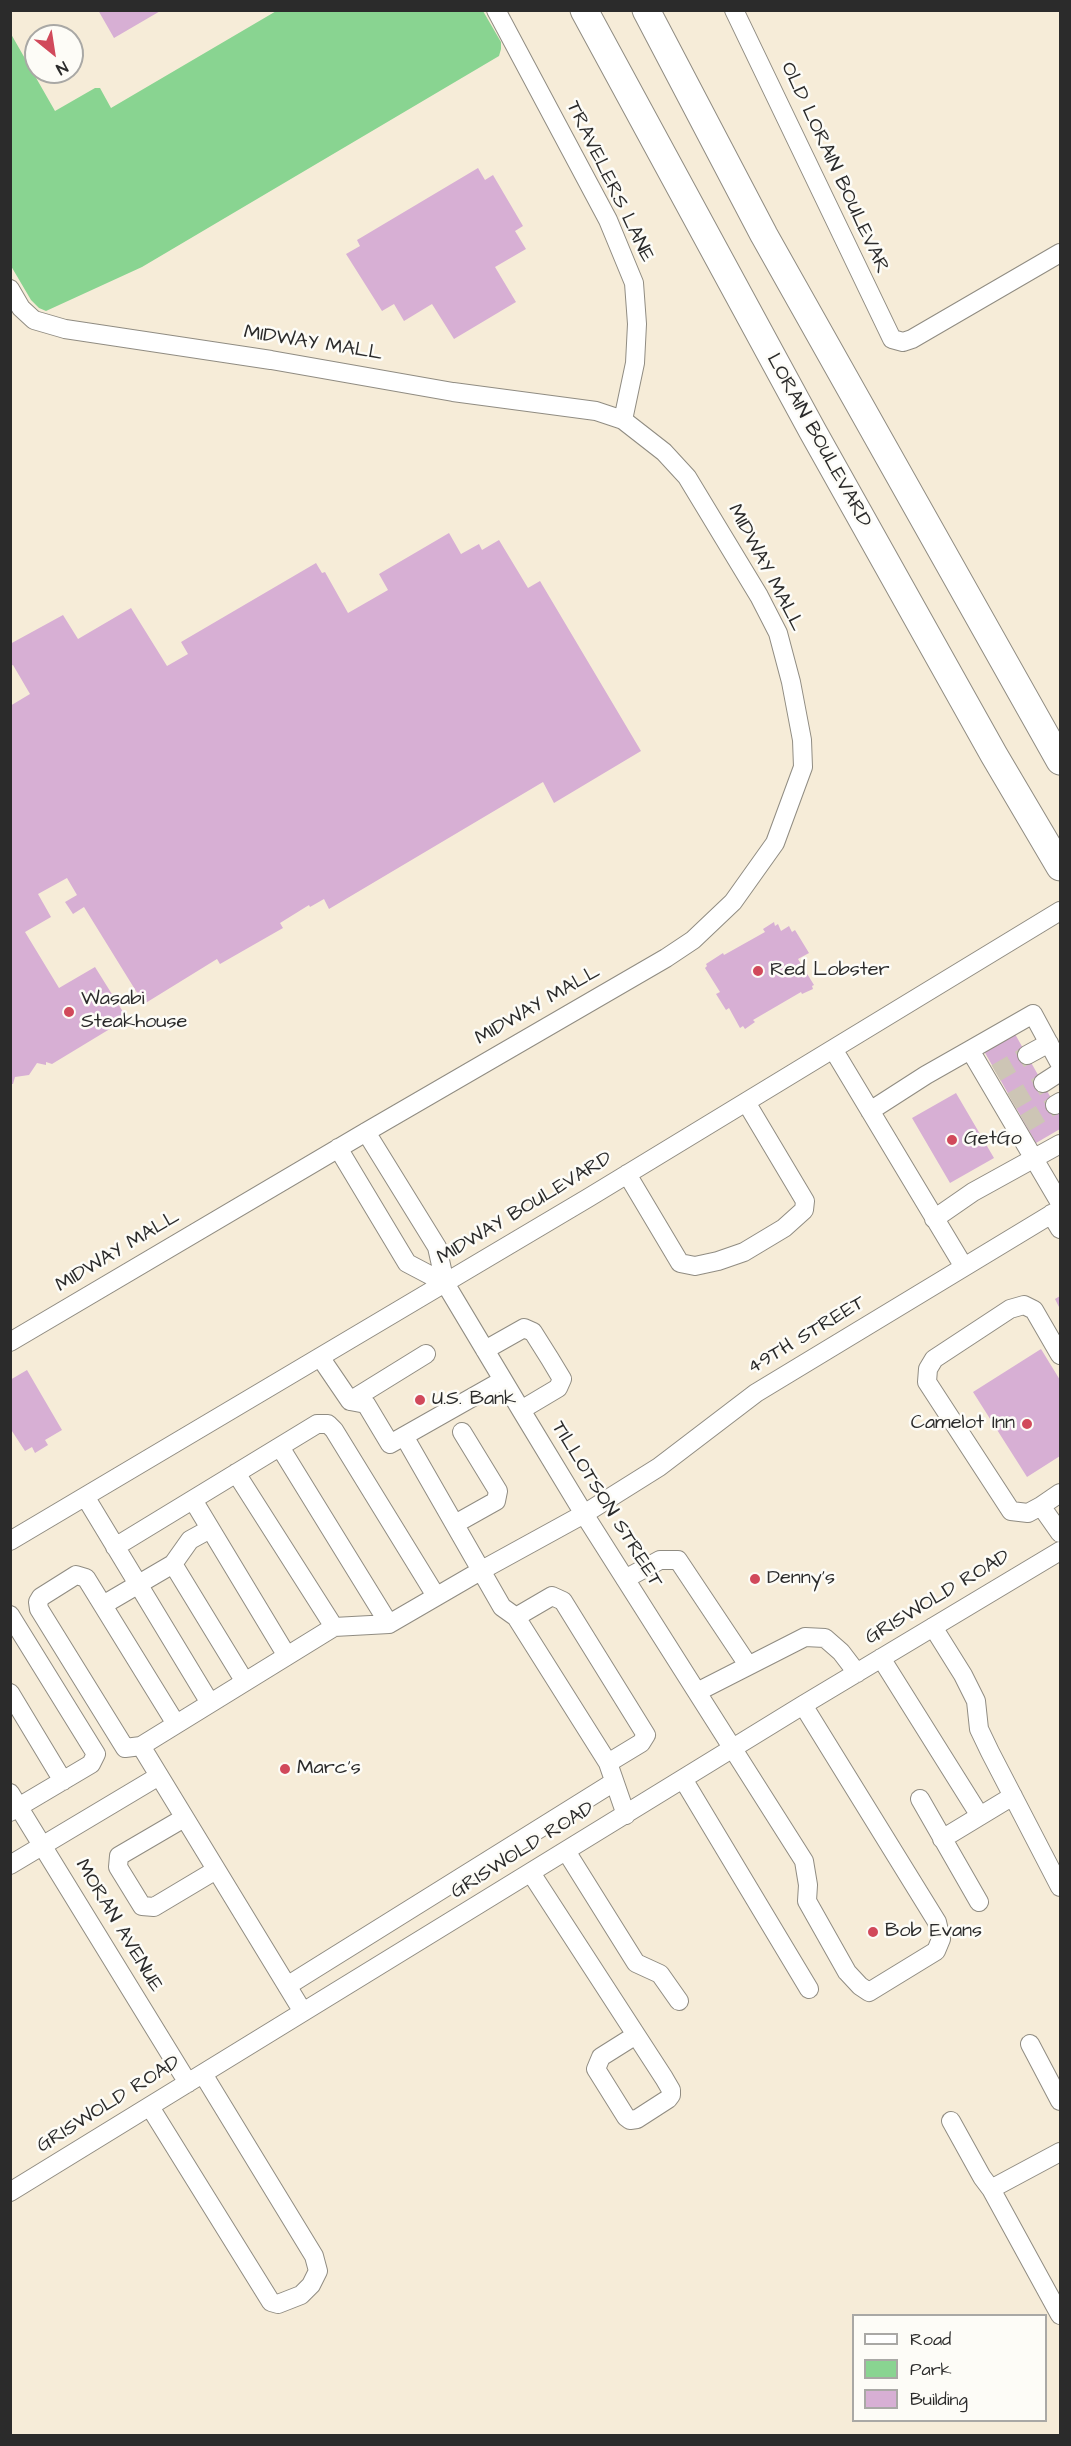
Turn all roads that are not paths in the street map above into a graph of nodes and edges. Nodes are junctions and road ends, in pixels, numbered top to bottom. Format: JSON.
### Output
{"nodes":[{"id":1,"x":496,"y":10,"type":"edge"},
{"id":2,"x":584,"y":10,"type":"edge"},
{"id":3,"x":646,"y":10,"type":"edge"},
{"id":4,"x":734,"y":10,"type":"edge"},
{"id":5,"x":1060,"y":253,"type":"edge"},
{"id":6,"x":10,"y":290,"type":"edge"},
{"id":7,"x":623,"y":420,"type":"junction"},
{"id":8,"x":1060,"y":761,"type":"edge"},
{"id":9,"x":1060,"y":867,"type":"edge"},
{"id":10,"x":1060,"y":910,"type":"edge"},
{"id":11,"x":1049,"y":1043,"type":"junction"},
{"id":12,"x":833,"y":1049,"type":"junction"},
{"id":13,"x":970,"y":1050,"type":"junction"},
{"id":14,"x":1027,"y":1055,"type":"tunnel mouth"},
{"id":15,"x":1060,"y":1064,"type":"edge"},
{"id":16,"x":1060,"y":1072,"type":"edge"},
{"id":17,"x":1043,"y":1083,"type":"tunnel mouth"},
{"id":18,"x":746,"y":1102,"type":"junction"},
{"id":19,"x":870,"y":1111,"type":"junction"},
{"id":20,"x":366,"y":1132,"type":"junction"},
{"id":21,"x":1060,"y":1144,"type":"edge"},
{"id":22,"x":338,"y":1148,"type":"junction"},
{"id":23,"x":1035,"y":1159,"type":"junction"},
{"id":24,"x":627,"y":1174,"type":"junction"},
{"id":25,"x":1058,"y":1214,"type":"edge"},
{"id":26,"x":934,"y":1219,"type":"junction"},
{"id":27,"x":964,"y":1267,"type":"junction"},
{"id":28,"x":445,"y":1283,"type":"junction"},
{"id":29,"x":10,"y":1342,"type":"edge"},
{"id":30,"x":485,"y":1350,"type":"junction"},
{"id":31,"x":426,"y":1354,"type":"dead end"},
{"id":32,"x":1060,"y":1355,"type":"edge"},
{"id":33,"x":320,"y":1357,"type":"junction"},
{"id":34,"x":503,"y":1380,"type":"junction"},
{"id":35,"x":350,"y":1401,"type":"junction"},
{"id":36,"x":521,"y":1410,"type":"junction"},
{"id":37,"x":462,"y":1432,"type":"dead end"},
{"id":38,"x":404,"y":1436,"type":"junction"},
{"id":39,"x":280,"y":1447,"type":"junction"},
{"id":40,"x":236,"y":1473,"type":"junction"},
{"id":41,"x":1060,"y":1494,"type":"edge"},
{"id":42,"x":86,"y":1498,"type":"junction"},
{"id":43,"x":193,"y":1500,"type":"junction"},
{"id":44,"x":1041,"y":1506,"type":"junction"},
{"id":45,"x":584,"y":1514,"type":"junction"},
{"id":46,"x":455,"y":1524,"type":"junction"},
{"id":47,"x":210,"y":1529,"type":"junction"},
{"id":48,"x":1060,"y":1533,"type":"edge"},
{"id":49,"x":10,"y":1541,"type":"edge"},
{"id":50,"x":115,"y":1547,"type":"junction"},
{"id":51,"x":1060,"y":1551,"type":"edge"},
{"id":52,"x":173,"y":1564,"type":"junction"},
{"id":53,"x":482,"y":1570,"type":"junction"},
{"id":54,"x":625,"y":1579,"type":"junction"},
{"id":55,"x":138,"y":1584,"type":"junction"},
{"id":56,"x":436,"y":1596,"type":"junction"},
{"id":57,"x":103,"y":1605,"type":"junction"},
{"id":58,"x":10,"y":1615,"type":"edge"},
{"id":59,"x":516,"y":1617,"type":"junction"},
{"id":60,"x":389,"y":1624,"type":"junction"},
{"id":61,"x":334,"y":1627,"type":"junction"},
{"id":62,"x":933,"y":1627,"type":"junction"},
{"id":63,"x":287,"y":1656,"type":"junction"},
{"id":64,"x":881,"y":1658,"type":"junction"},
{"id":65,"x":748,"y":1665,"type":"junction"},
{"id":66,"x":857,"y":1673,"type":"junction"},
{"id":67,"x":245,"y":1682,"type":"junction"},
{"id":68,"x":697,"y":1692,"type":"junction"},
{"id":69,"x":10,"y":1693,"type":"edge"},
{"id":70,"x":210,"y":1703,"type":"junction"},
{"id":71,"x":803,"y":1705,"type":"junction"},
{"id":72,"x":176,"y":1724,"type":"junction"},
{"id":73,"x":141,"y":1746,"type":"junction"},
{"id":74,"x":734,"y":1749,"type":"junction"},
{"id":75,"x":608,"y":1763,"type":"junction"},
{"id":76,"x":159,"y":1776,"type":"junction"},
{"id":77,"x":683,"y":1779,"type":"junction"},
{"id":78,"x":63,"y":1780,"type":"junction"},
{"id":79,"x":614,"y":1782,"type":"junction"},
{"id":80,"x":1013,"y":1796,"type":"junction"},
{"id":81,"x":920,"y":1799,"type":"dead end"},
{"id":82,"x":13,"y":1804,"type":"edge"},
{"id":83,"x":626,"y":1815,"type":"junction"},
{"id":84,"x":980,"y":1816,"type":"junction"},
{"id":85,"x":184,"y":1818,"type":"junction"},
{"id":86,"x":942,"y":1839,"type":"junction"},
{"id":87,"x":43,"y":1846,"type":"junction"},
{"id":88,"x":566,"y":1851,"type":"junction"},
{"id":89,"x":10,"y":1865,"type":"edge"},
{"id":90,"x":216,"y":1870,"type":"junction"},
{"id":91,"x":531,"y":1873,"type":"junction"},
{"id":92,"x":1060,"y":1887,"type":"edge"},
{"id":93,"x":979,"y":1902,"type":"dead end"},
{"id":94,"x":287,"y":1986,"type":"junction"},
{"id":95,"x":809,"y":1989,"type":"dead end"},
{"id":96,"x":679,"y":2001,"type":"dead end"},
{"id":97,"x":303,"y":2012,"type":"junction"},
{"id":98,"x":636,"y":2035,"type":"junction"},
{"id":99,"x":1030,"y":2044,"type":"dead end"},
{"id":100,"x":195,"y":2079,"type":"junction"},
{"id":101,"x":1060,"y":2101,"type":"edge"},
{"id":102,"x":150,"y":2107,"type":"junction"},
{"id":103,"x":951,"y":2121,"type":"dead end"},
{"id":104,"x":1060,"y":2152,"type":"edge"},
{"id":105,"x":991,"y":2189,"type":"junction"},
{"id":106,"x":10,"y":2192,"type":"edge"},
{"id":107,"x":1060,"y":2315,"type":"edge"}],
"edges":[{"from":1,"to":7,"type":"street","name":"TRAVELERS LANE"},
{"from":2,"to":9,"type":"highway","name":"LORAIN BOULEVARD"},
{"from":3,"to":8,"type":"highway"},
{"from":4,"to":5,"type":"street","name":"OLD LORAIN BOULEVAR"},
{"from":6,"to":7,"type":"street","name":"MIDWAY MALL"},
{"from":7,"to":20,"type":"street","name":"MIDWAY MALL"},
{"from":10,"to":12,"type":"street","name":"MIDWAY BOULEVARD"},
{"from":11,"to":13,"type":"street"},
{"from":11,"to":14,"type":"street"},
{"from":11,"to":15,"type":"street"},
{"from":12,"to":18,"type":"street","name":"MIDWAY BOULEVARD"},
{"from":12,"to":19,"type":"street"},
{"from":13,"to":19,"type":"street"},
{"from":13,"to":23,"type":"street"},
{"from":16,"to":17,"type":"street"},
{"from":18,"to":24,"type":"street","name":"MIDWAY BOULEVARD"},
{"from":18,"to":24,"type":"street"},
{"from":19,"to":26,"type":"street"},
{"from":20,"to":22,"type":"street","name":"MIDWAY MALL"},
{"from":20,"to":28,"type":"street","name":"TILLOTSON STREET"},
{"from":21,"to":23,"type":"street"},
{"from":22,"to":28,"type":"street"},
{"from":22,"to":29,"type":"street","name":"MIDWAY MALL"},
{"from":23,"to":25,"type":"street"},
{"from":23,"to":26,"type":"street"},
{"from":24,"to":28,"type":"street","name":"MIDWAY BOULEVARD"},
{"from":25,"to":27,"type":"street","name":"49TH STREET"},
{"from":26,"to":27,"type":"street"},
{"from":27,"to":45,"type":"street","name":"49TH STREET"},
{"from":28,"to":30,"type":"street","name":"TILLOTSON STREET"},
{"from":28,"to":33,"type":"street","name":"MIDWAY BOULEVARD"},
{"from":30,"to":34,"type":"street","name":"TILLOTSON STREET"},
{"from":30,"to":36,"type":"street"},
{"from":31,"to":35,"type":"street"},
{"from":32,"to":44,"type":"street"},
{"from":33,"to":35,"type":"street"},
{"from":33,"to":42,"type":"street","name":"MIDWAY BOULEVARD"},
{"from":34,"to":36,"type":"street","name":"TILLOTSON STREET"},
{"from":34,"to":38,"type":"street"},
{"from":35,"to":38,"type":"street"},
{"from":36,"to":45,"type":"street","name":"TILLOTSON STREET"},
{"from":37,"to":46,"type":"street"},
{"from":38,"to":46,"type":"street"},
{"from":39,"to":40,"type":"street"},
{"from":39,"to":56,"type":"street"},
{"from":39,"to":60,"type":"street"},
{"from":40,"to":43,"type":"street"},
{"from":40,"to":61,"type":"street"},
{"from":41,"to":44,"type":"street"},
{"from":42,"to":49,"type":"street","name":"MIDWAY BOULEVARD"},
{"from":42,"to":50,"type":"street"},
{"from":43,"to":47,"type":"street"},
{"from":43,"to":50,"type":"street"},
{"from":44,"to":48,"type":"street"},
{"from":45,"to":53,"type":"street","name":"49TH STREET"},
{"from":45,"to":54,"type":"street","name":"TILLOTSON STREET"},
{"from":46,"to":53,"type":"street"},
{"from":47,"to":52,"type":"street"},
{"from":47,"to":63,"type":"street"},
{"from":50,"to":55,"type":"street"},
{"from":51,"to":62,"type":"street","name":"GRISWOLD ROAD"},
{"from":52,"to":55,"type":"street"},
{"from":52,"to":67,"type":"street"},
{"from":53,"to":56,"type":"street","name":"49TH STREET"},
{"from":53,"to":59,"type":"street"},
{"from":54,"to":65,"type":"street"},
{"from":54,"to":68,"type":"street","name":"TILLOTSON STREET"},
{"from":55,"to":57,"type":"street"},
{"from":55,"to":70,"type":"street"},
{"from":56,"to":60,"type":"street","name":"49TH STREET"},
{"from":57,"to":72,"type":"street"},
{"from":57,"to":73,"type":"street"},
{"from":58,"to":78,"type":"street"},
{"from":59,"to":75,"type":"street"},
{"from":59,"to":75,"type":"street"},
{"from":60,"to":61,"type":"street"},
{"from":61,"to":63,"type":"street"},
{"from":62,"to":64,"type":"street","name":"GRISWOLD ROAD"},
{"from":62,"to":80,"type":"street"},
{"from":63,"to":67,"type":"street"},
{"from":64,"to":66,"type":"street","name":"GRISWOLD ROAD"},
{"from":64,"to":84,"type":"street"},
{"from":65,"to":66,"type":"street"},
{"from":65,"to":68,"type":"street"},
{"from":66,"to":71,"type":"street","name":"GRISWOLD ROAD"},
{"from":67,"to":70,"type":"street"},
{"from":68,"to":74,"type":"street","name":"TILLOTSON STREET"},
{"from":69,"to":78,"type":"street"},
{"from":70,"to":72,"type":"street"},
{"from":71,"to":74,"type":"street","name":"GRISWOLD ROAD"},
{"from":71,"to":74,"type":"street","name":"TILLOTSON STREET"},
{"from":72,"to":73,"type":"street"},
{"from":73,"to":76,"type":"street"},
{"from":74,"to":77,"type":"street","name":"GRISWOLD ROAD"},
{"from":75,"to":79,"type":"street"},
{"from":76,"to":85,"type":"street"},
{"from":76,"to":87,"type":"street"},
{"from":77,"to":83,"type":"street","name":"GRISWOLD ROAD"},
{"from":77,"to":95,"type":"street"},
{"from":78,"to":82,"type":"street"},
{"from":79,"to":83,"type":"street"},
{"from":79,"to":94,"type":"street"},
{"from":80,"to":84,"type":"street"},
{"from":80,"to":92,"type":"street"},
{"from":81,"to":86,"type":"street"},
{"from":82,"to":87,"type":"street","name":"MORAN AVENUE"},
{"from":83,"to":88,"type":"street","name":"GRISWOLD ROAD"},
{"from":84,"to":86,"type":"street"},
{"from":85,"to":90,"type":"street"},
{"from":85,"to":90,"type":"street"},
{"from":86,"to":93,"type":"street"},
{"from":87,"to":89,"type":"street"},
{"from":87,"to":100,"type":"street","name":"MORAN AVENUE"},
{"from":88,"to":91,"type":"street","name":"GRISWOLD ROAD"},
{"from":88,"to":96,"type":"street"},
{"from":90,"to":94,"type":"street"},
{"from":91,"to":97,"type":"street","name":"GRISWOLD ROAD"},
{"from":91,"to":98,"type":"street"},
{"from":94,"to":97,"type":"street"},
{"from":97,"to":100,"type":"street","name":"GRISWOLD ROAD"},
{"from":98,"to":98,"type":"street"},
{"from":99,"to":101,"type":"street"},
{"from":100,"to":102,"type":"street","name":"GRISWOLD ROAD"},
{"from":100,"to":102,"type":"street","name":"MORAN AVENUE"},
{"from":102,"to":106,"type":"street","name":"GRISWOLD ROAD"},
{"from":103,"to":105,"type":"street"},
{"from":104,"to":105,"type":"street"},
{"from":105,"to":107,"type":"street"}]}
